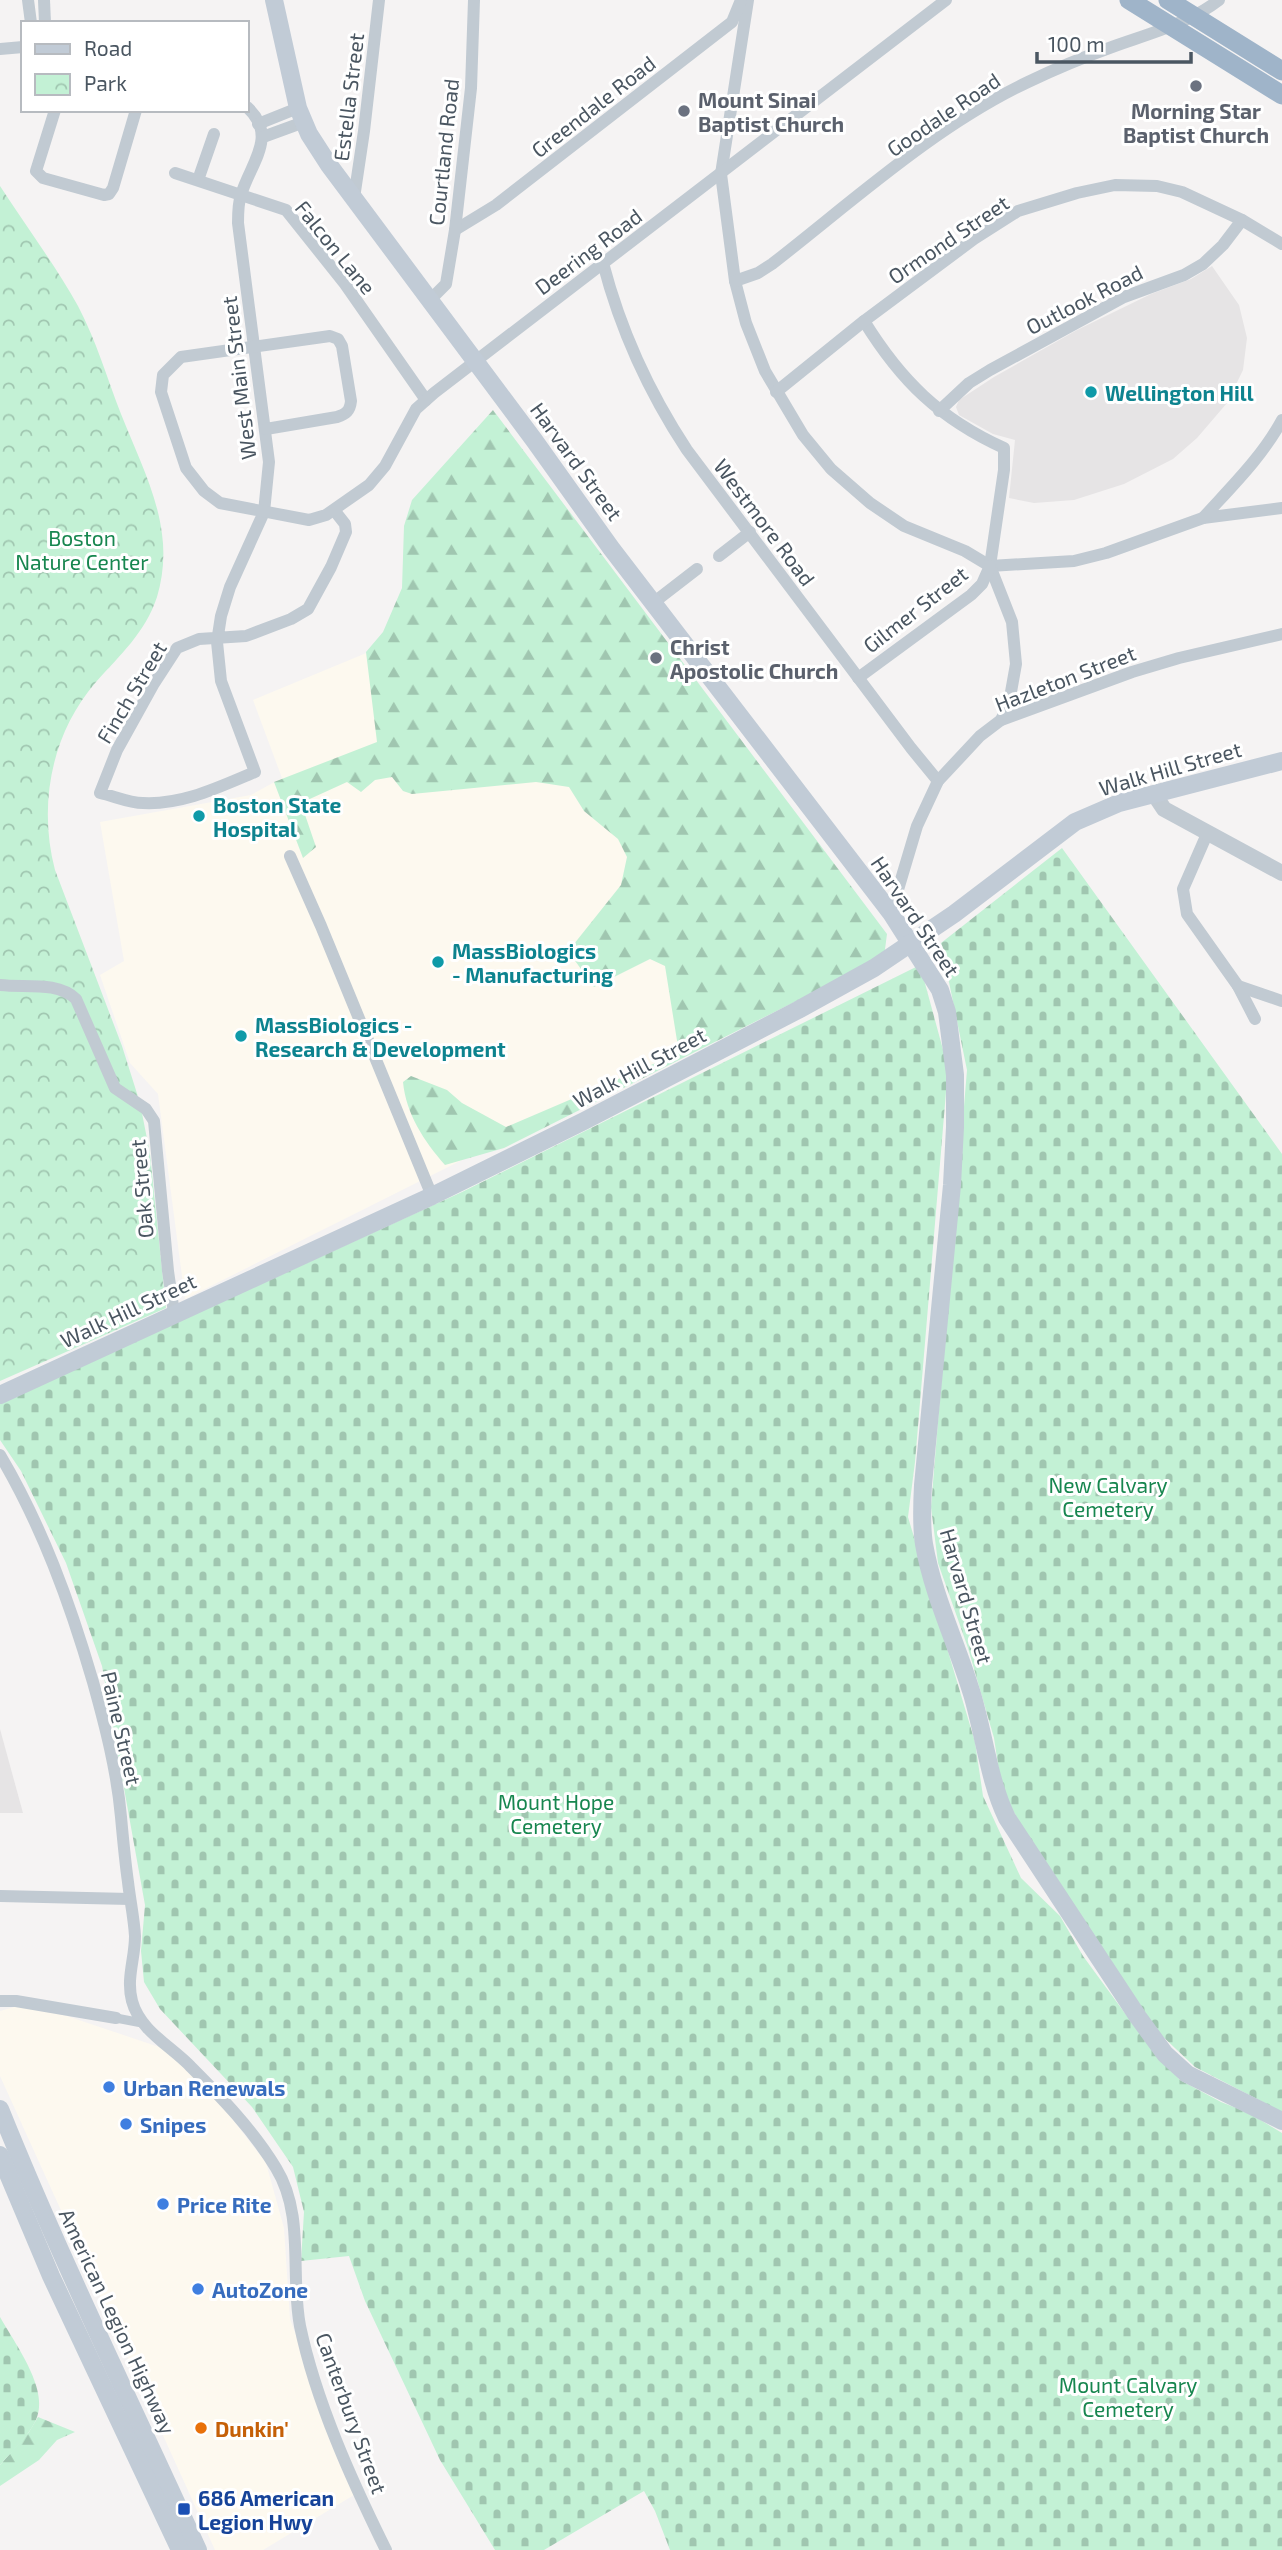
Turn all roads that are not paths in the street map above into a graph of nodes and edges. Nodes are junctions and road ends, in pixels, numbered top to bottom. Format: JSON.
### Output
{"nodes":[{"id":1,"x":28,"y":0,"type":"edge"},
{"id":2,"x":44,"y":0,"type":"edge"},
{"id":3,"x":274,"y":0,"type":"edge"},
{"id":4,"x":379,"y":0,"type":"edge"},
{"id":5,"x":474,"y":0,"type":"edge"},
{"id":6,"x":741,"y":0,"type":"edge"},
{"id":7,"x":748,"y":0,"type":"edge"},
{"id":8,"x":946,"y":0,"type":"edge"},
{"id":9,"x":1129,"y":0,"type":"edge"},
{"id":10,"x":1168,"y":0,"type":"edge"},
{"id":11,"x":1219,"y":0,"type":"edge"},
{"id":12,"x":1193,"y":16,"type":"junction"},
{"id":13,"x":31,"y":21,"type":"edge"},
{"id":14,"x":45,"y":21,"type":"edge"},
{"id":15,"x":1172,"y":26,"type":"junction"},
{"id":16,"x":21,"y":47,"type":"edge"},
{"id":17,"x":0,"y":49,"type":"edge"},
{"id":18,"x":1282,"y":71,"type":"edge"},
{"id":19,"x":1282,"y":95,"type":"edge"},
{"id":20,"x":248,"y":108,"type":"edge"},
{"id":21,"x":54,"y":112,"type":"edge"},
{"id":22,"x":135,"y":112,"type":"edge"},
{"id":23,"x":301,"y":115,"type":"junction"},
{"id":24,"x":258,"y":124,"type":"junction"},
{"id":25,"x":214,"y":134,"type":"dead end"},
{"id":26,"x":263,"y":137,"type":"junction"},
{"id":27,"x":175,"y":173,"type":"dead end"},
{"id":28,"x":721,"y":174,"type":"junction"},
{"id":29,"x":198,"y":180,"type":"junction"},
{"id":30,"x":240,"y":196,"type":"junction"},
{"id":31,"x":354,"y":198,"type":"junction"},
{"id":32,"x":1242,"y":220,"type":"junction"},
{"id":33,"x":455,"y":230,"type":"junction"},
{"id":34,"x":1277,"y":242,"type":"edge"},
{"id":35,"x":1282,"y":255,"type":"edge"},
{"id":36,"x":603,"y":263,"type":"junction"},
{"id":37,"x":735,"y":281,"type":"junction"},
{"id":38,"x":429,"y":301,"type":"junction"},
{"id":39,"x":863,"y":321,"type":"junction"},
{"id":40,"x":254,"y":348,"type":"junction"},
{"id":41,"x":475,"y":362,"type":"junction"},
{"id":42,"x":776,"y":392,"type":"junction"},
{"id":43,"x":426,"y":400,"type":"junction"},
{"id":44,"x":939,"y":411,"type":"junction"},
{"id":45,"x":1282,"y":420,"type":"edge"},
{"id":46,"x":266,"y":429,"type":"junction"},
{"id":47,"x":1282,"y":508,"type":"edge"},
{"id":48,"x":334,"y":510,"type":"junction"},
{"id":49,"x":264,"y":512,"type":"junction"},
{"id":50,"x":1203,"y":518,"type":"junction"},
{"id":51,"x":750,"y":532,"type":"junction"},
{"id":52,"x":719,"y":556,"type":"dead end"},
{"id":53,"x":990,"y":566,"type":"junction"},
{"id":54,"x":698,"y":569,"type":"dead end"},
{"id":55,"x":653,"y":603,"type":"junction"},
{"id":56,"x":1282,"y":634,"type":"edge"},
{"id":57,"x":217,"y":637,"type":"junction"},
{"id":58,"x":858,"y":678,"type":"junction"},
{"id":59,"x":1001,"y":720,"type":"junction"},
{"id":60,"x":1282,"y":761,"type":"edge"},
{"id":61,"x":938,"y":781,"type":"junction"},
{"id":62,"x":100,"y":793,"type":"joint"},
{"id":63,"x":1154,"y":794,"type":"junction"},
{"id":64,"x":1207,"y":834,"type":"junction"},
{"id":65,"x":290,"y":856,"type":"dead end"},
{"id":66,"x":1282,"y":873,"type":"edge"},
{"id":67,"x":891,"y":913,"type":"junction"},
{"id":68,"x":909,"y":943,"type":"junction"},
{"id":69,"x":0,"y":985,"type":"edge"},
{"id":70,"x":1238,"y":986,"type":"junction"},
{"id":71,"x":1282,"y":1001,"type":"edge"},
{"id":72,"x":1255,"y":1019,"type":"dead end"},
{"id":73,"x":432,"y":1196,"type":"junction"},
{"id":74,"x":174,"y":1313,"type":"junction"},
{"id":75,"x":0,"y":1395,"type":"edge"},
{"id":76,"x":0,"y":1455,"type":"edge"},
{"id":77,"x":0,"y":1896,"type":"edge"},
{"id":78,"x":130,"y":1899,"type":"junction"},
{"id":79,"x":0,"y":2001,"type":"edge"},
{"id":80,"x":116,"y":2018,"type":"joint"},
{"id":81,"x":142,"y":2023,"type":"junction"},
{"id":82,"x":0,"y":2109,"type":"edge"},
{"id":83,"x":1282,"y":2121,"type":"edge"},
{"id":84,"x":0,"y":2155,"type":"edge"},
{"id":85,"x":130,"y":2425,"type":"junction"},
{"id":86,"x":180,"y":2550,"type":"edge"},
{"id":87,"x":198,"y":2550,"type":"edge"},
{"id":88,"x":386,"y":2550,"type":"edge"}],
"edges":[{"from":1,"to":13,"type":"street"},
{"from":2,"to":14,"type":"street"},
{"from":3,"to":23,"type":"main road","name":"Harvard Street"},
{"from":4,"to":31,"type":"street","name":"Estella Street"},
{"from":5,"to":33,"type":"street","name":"Courtland Road"},
{"from":6,"to":33,"type":"street","name":"Greendale Road"},
{"from":7,"to":28,"type":"street"},
{"from":8,"to":28,"type":"street","name":"Deering Road"},
{"from":9,"to":15,"type":"highway"},
{"from":10,"to":12,"type":"highway"},
{"from":11,"to":12,"type":"street","name":"Goodale Road"},
{"from":12,"to":15,"type":"street","name":"Goodale Road"},
{"from":12,"to":18,"type":"highway"},
{"from":15,"to":19,"type":"highway"},
{"from":15,"to":37,"type":"street","name":"Goodale Road"},
{"from":16,"to":17,"type":"street"},
{"from":20,"to":24,"type":"street"},
{"from":21,"to":22,"type":"street"},
{"from":23,"to":24,"type":"street"},
{"from":23,"to":26,"type":"street"},
{"from":23,"to":31,"type":"main road","name":"Harvard Street"},
{"from":24,"to":26,"type":"street"},
{"from":25,"to":29,"type":"street"},
{"from":26,"to":30,"type":"street","name":"West Main Street"},
{"from":27,"to":29,"type":"street","name":"Falcon Lane"},
{"from":28,"to":36,"type":"street","name":"Deering Road"},
{"from":28,"to":37,"type":"street"},
{"from":29,"to":30,"type":"street","name":"Falcon Lane"},
{"from":30,"to":40,"type":"street","name":"West Main Street"},
{"from":30,"to":43,"type":"street","name":"Falcon Lane"},
{"from":31,"to":38,"type":"main road","name":"Harvard Street"},
{"from":32,"to":34,"type":"street","name":"Ormond Street"},
{"from":32,"to":39,"type":"street","name":"Ormond Street"},
{"from":32,"to":44,"type":"street","name":"Outlook Road"},
{"from":33,"to":38,"type":"street","name":"Courtland Road"},
{"from":34,"to":35,"type":"street"},
{"from":36,"to":41,"type":"street","name":"Deering Road"},
{"from":36,"to":51,"type":"street","name":"Westmore Road"},
{"from":37,"to":42,"type":"street"},
{"from":38,"to":41,"type":"main road","name":"Harvard Street"},
{"from":39,"to":42,"type":"street","name":"Ormond Street"},
{"from":39,"to":44,"type":"street"},
{"from":40,"to":46,"type":"street","name":"West Main Street"},
{"from":40,"to":46,"type":"street","name":"Deering Road"},
{"from":40,"to":49,"type":"street","name":"Deering Road"},
{"from":41,"to":43,"type":"street","name":"Deering Road"},
{"from":41,"to":55,"type":"main road","name":"Harvard Street"},
{"from":42,"to":53,"type":"street"},
{"from":43,"to":48,"type":"street","name":"Deering Road"},
{"from":44,"to":53,"type":"street"},
{"from":45,"to":50,"type":"street"},
{"from":46,"to":49,"type":"street","name":"West Main Street"},
{"from":47,"to":50,"type":"street"},
{"from":48,"to":49,"type":"street","name":"Deering Road"},
{"from":48,"to":57,"type":"street","name":"Finch Street"},
{"from":49,"to":57,"type":"street","name":"West Main Street"},
{"from":50,"to":53,"type":"street"},
{"from":51,"to":52,"type":"street"},
{"from":51,"to":58,"type":"street","name":"Westmore Road"},
{"from":53,"to":58,"type":"street","name":"Gilmer Street"},
{"from":53,"to":59,"type":"street"},
{"from":54,"to":55,"type":"street"},
{"from":55,"to":67,"type":"main road","name":"Harvard Street"},
{"from":56,"to":59,"type":"street","name":"Hazleton Street"},
{"from":57,"to":62,"type":"street","name":"Finch Street"},
{"from":57,"to":62,"type":"street","name":"West Main Street"},
{"from":58,"to":61,"type":"street","name":"Westmore Road"},
{"from":59,"to":61,"type":"street","name":"Hazleton Street"},
{"from":60,"to":63,"type":"main road","name":"Walk Hill Street"},
{"from":61,"to":67,"type":"street","name":"Hazleton Street"},
{"from":63,"to":64,"type":"street"},
{"from":63,"to":68,"type":"main road","name":"Walk Hill Street"},
{"from":64,"to":66,"type":"street"},
{"from":64,"to":70,"type":"street"},
{"from":65,"to":73,"type":"street"},
{"from":67,"to":68,"type":"main road","name":"Harvard Street"},
{"from":68,"to":73,"type":"main road","name":"Walk Hill Street"},
{"from":68,"to":83,"type":"main road","name":"Harvard Street"},
{"from":69,"to":74,"type":"street","name":"Oak Street"},
{"from":70,"to":71,"type":"street"},
{"from":70,"to":72,"type":"street"},
{"from":73,"to":74,"type":"main road","name":"Walk Hill Street"},
{"from":74,"to":75,"type":"main road","name":"Walk Hill Street"},
{"from":76,"to":78,"type":"street","name":"Paine Street"},
{"from":77,"to":78,"type":"street"},
{"from":78,"to":81,"type":"street","name":"Paine Street"},
{"from":79,"to":80,"type":"street"},
{"from":80,"to":81,"type":"street"},
{"from":81,"to":88,"type":"street","name":"Canterbury Street"},
{"from":82,"to":85,"type":"main road","name":"American Legion Highway"},
{"from":84,"to":85,"type":"main road","name":"American Legion Highway"},
{"from":85,"to":86,"type":"main road","name":"American Legion Highway"},
{"from":85,"to":87,"type":"main road","name":"American Legion Highway"}]}
